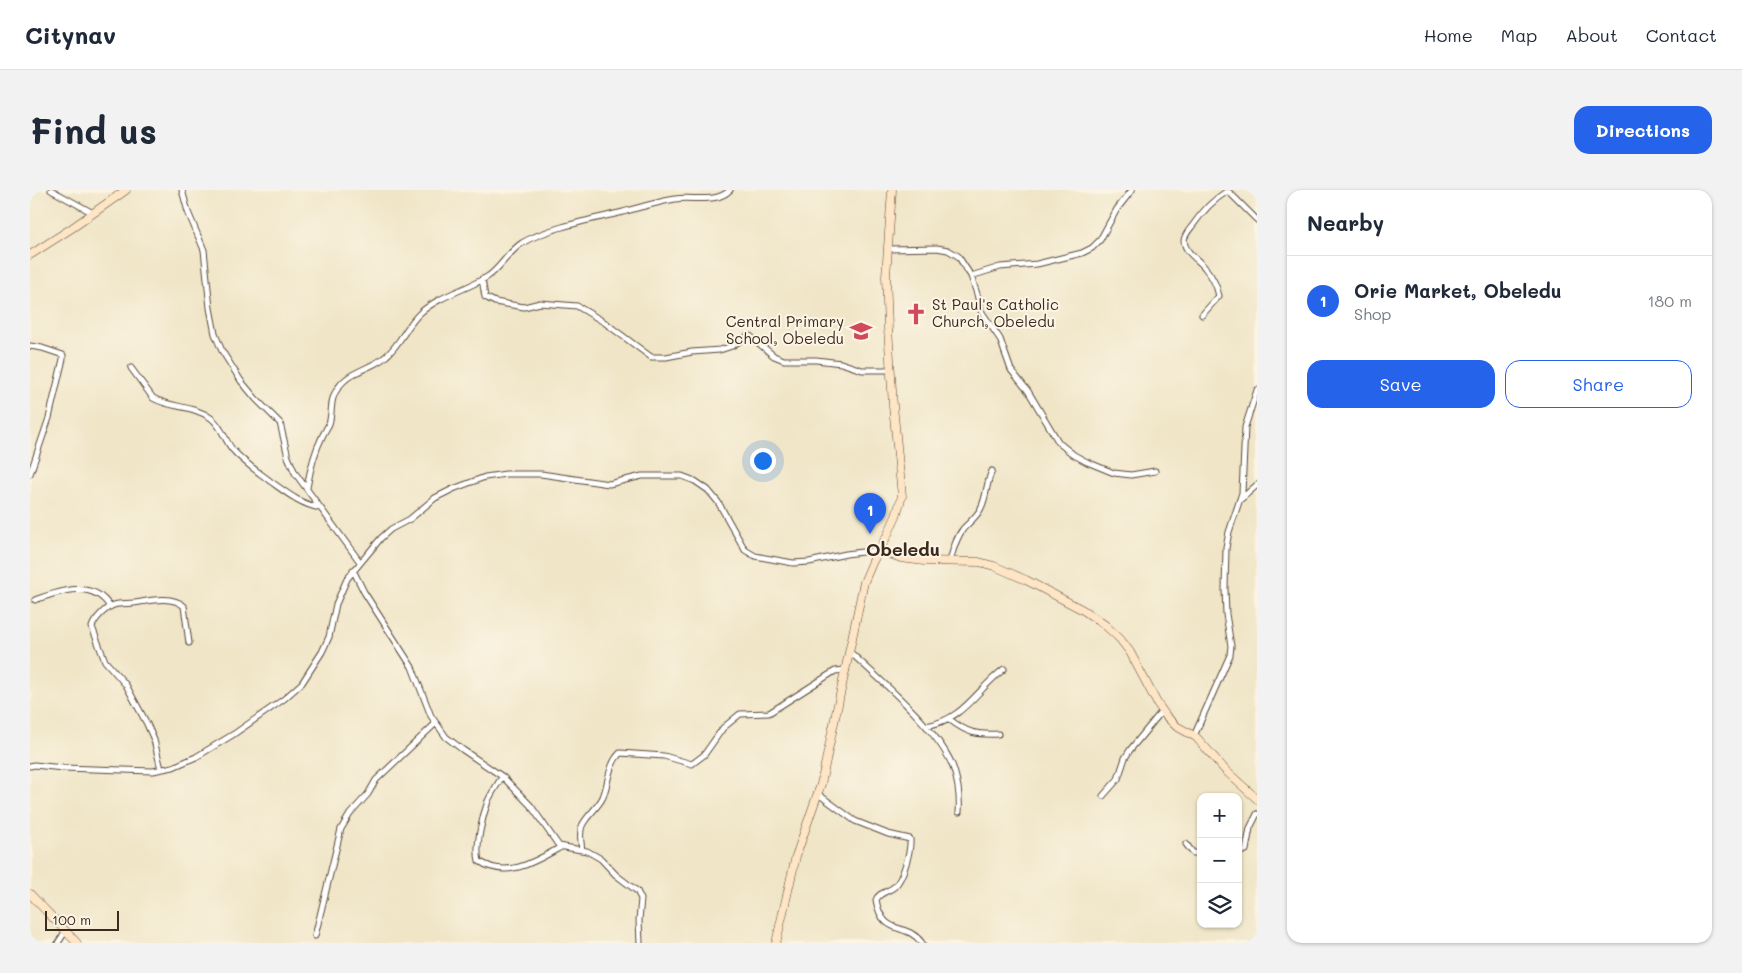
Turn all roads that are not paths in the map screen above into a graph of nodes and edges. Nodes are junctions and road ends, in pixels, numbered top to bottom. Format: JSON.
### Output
{"nodes":[{"id":1,"x":51,"y":190,"type":"edge"},
{"id":2,"x":126,"y":190,"type":"edge"},
{"id":3,"x":182,"y":190,"type":"edge"},
{"id":4,"x":730,"y":190,"type":"edge"},
{"id":5,"x":892,"y":190,"type":"edge"},
{"id":6,"x":1132,"y":190,"type":"edge"},
{"id":7,"x":93,"y":214,"type":"junction"},
{"id":8,"x":1257,"y":220,"type":"edge"},
{"id":9,"x":888,"y":249,"type":"junction"},
{"id":10,"x":30,"y":254,"type":"edge"},
{"id":11,"x":971,"y":276,"type":"junction"},
{"id":12,"x":482,"y":279,"type":"junction"},
{"id":13,"x":1202,"y":315,"type":"dead end"},
{"id":14,"x":30,"y":346,"type":"edge"},
{"id":15,"x":131,"y":368,"type":"dead end"},
{"id":16,"x":891,"y":370,"type":"junction"},
{"id":17,"x":1257,"y":390,"type":"edge"},
{"id":18,"x":992,"y":471,"type":"dead end"},
{"id":19,"x":1155,"y":471,"type":"dead end"},
{"id":20,"x":30,"y":474,"type":"edge"},
{"id":21,"x":1257,"y":485,"type":"edge"},
{"id":22,"x":307,"y":488,"type":"junction"},
{"id":23,"x":1240,"y":499,"type":"junction"},
{"id":24,"x":320,"y":508,"type":"junction"},
{"id":25,"x":879,"y":550,"type":"junction"},
{"id":26,"x":950,"y":561,"type":"junction"},
{"id":27,"x":360,"y":562,"type":"junction"},
{"id":28,"x":353,"y":570,"type":"junction"},
{"id":29,"x":35,"y":600,"type":"dead end"},
{"id":30,"x":110,"y":607,"type":"junction"},
{"id":31,"x":189,"y":643,"type":"dead end"},
{"id":32,"x":850,"y":652,"type":"junction"},
{"id":33,"x":1004,"y":669,"type":"dead end"},
{"id":34,"x":846,"y":670,"type":"junction"},
{"id":35,"x":1162,"y":712,"type":"junction"},
{"id":36,"x":949,"y":719,"type":"junction"},
{"id":37,"x":436,"y":723,"type":"junction"},
{"id":38,"x":926,"y":726,"type":"junction"},
{"id":39,"x":998,"y":734,"type":"dead end"},
{"id":40,"x":1194,"y":736,"type":"junction"},
{"id":41,"x":30,"y":766,"type":"edge"},
{"id":42,"x":161,"y":769,"type":"junction"},
{"id":43,"x":500,"y":780,"type":"dead end"},
{"id":44,"x":818,"y":794,"type":"junction"},
{"id":45,"x":1103,"y":796,"type":"dead end"},
{"id":46,"x":1257,"y":799,"type":"edge"},
{"id":47,"x":959,"y":812,"type":"dead end"},
{"id":48,"x":1257,"y":814,"type":"edge"},
{"id":49,"x":1186,"y":844,"type":"dead end"},
{"id":50,"x":561,"y":847,"type":"junction"},
{"id":51,"x":582,"y":850,"type":"junction"},
{"id":52,"x":1242,"y":852,"type":"edge"},
{"id":53,"x":1197,"y":853,"type":"edge"},
{"id":54,"x":30,"y":894,"type":"edge"},
{"id":55,"x":65,"y":932,"type":"junction"},
{"id":56,"x":315,"y":936,"type":"dead end"},
{"id":57,"x":58,"y":943,"type":"edge"},
{"id":58,"x":77,"y":943,"type":"edge"},
{"id":59,"x":640,"y":943,"type":"edge"},
{"id":60,"x":776,"y":943,"type":"edge"},
{"id":61,"x":922,"y":943,"type":"edge"}],
"edges":[{"from":1,"to":7,"type":"street"},
{"from":2,"to":7,"type":"main road"},
{"from":3,"to":22,"type":"street"},
{"from":4,"to":12,"type":"street"},
{"from":5,"to":9,"type":"main road"},
{"from":6,"to":11,"type":"street"},
{"from":7,"to":10,"type":"main road"},
{"from":8,"to":13,"type":"street"},
{"from":9,"to":11,"type":"street"},
{"from":9,"to":16,"type":"main road"},
{"from":11,"to":19,"type":"street"},
{"from":12,"to":16,"type":"street"},
{"from":12,"to":22,"type":"street"},
{"from":14,"to":20,"type":"street"},
{"from":15,"to":24,"type":"street"},
{"from":16,"to":25,"type":"main road"},
{"from":17,"to":23,"type":"street"},
{"from":18,"to":26,"type":"street"},
{"from":21,"to":23,"type":"street"},
{"from":22,"to":24,"type":"street"},
{"from":23,"to":40,"type":"street"},
{"from":24,"to":27,"type":"street"},
{"from":25,"to":26,"type":"main road"},
{"from":25,"to":27,"type":"street"},
{"from":25,"to":32,"type":"main road"},
{"from":26,"to":35,"type":"main road"},
{"from":27,"to":28,"type":"street"},
{"from":28,"to":37,"type":"street"},
{"from":28,"to":42,"type":"street"},
{"from":29,"to":30,"type":"street"},
{"from":30,"to":31,"type":"street"},
{"from":30,"to":42,"type":"street"},
{"from":32,"to":34,"type":"main road"},
{"from":32,"to":38,"type":"street"},
{"from":33,"to":36,"type":"street"},
{"from":34,"to":44,"type":"main road"},
{"from":34,"to":51,"type":"street"},
{"from":35,"to":40,"type":"main road"},
{"from":35,"to":45,"type":"street"},
{"from":36,"to":38,"type":"street"},
{"from":36,"to":39,"type":"street"},
{"from":37,"to":50,"type":"street"},
{"from":37,"to":56,"type":"street"},
{"from":38,"to":47,"type":"street"},
{"from":40,"to":46,"type":"main road"},
{"from":41,"to":42,"type":"street"},
{"from":43,"to":50,"type":"street"},
{"from":44,"to":60,"type":"main road"},
{"from":44,"to":61,"type":"street"},
{"from":48,"to":52,"type":"street"},
{"from":49,"to":53,"type":"street"},
{"from":50,"to":51,"type":"street"},
{"from":51,"to":59,"type":"street"},
{"from":54,"to":55,"type":"main road"},
{"from":55,"to":57,"type":"street"},
{"from":55,"to":58,"type":"main road"}]}
